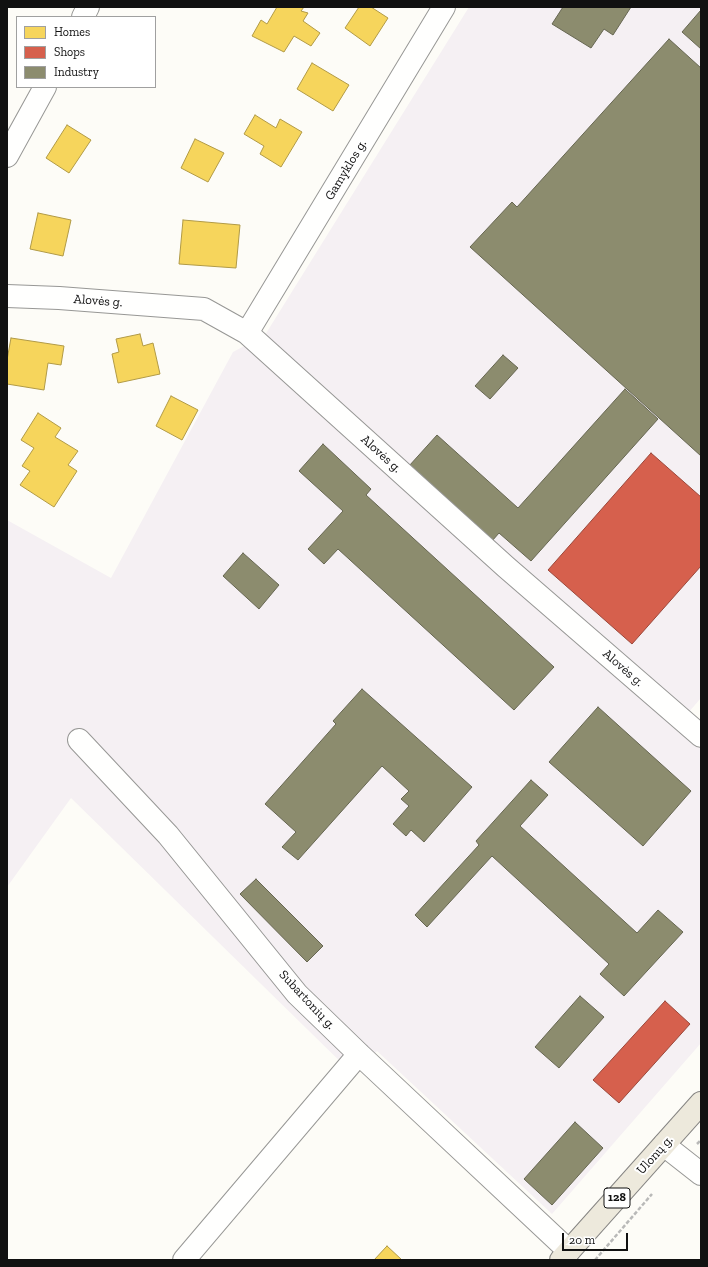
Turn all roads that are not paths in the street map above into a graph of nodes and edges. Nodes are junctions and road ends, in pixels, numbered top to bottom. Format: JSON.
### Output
{"nodes":[{"id":1,"x":88,"y":7,"type":"edge"},
{"id":2,"x":444,"y":7,"type":"edge"},
{"id":3,"x":84,"y":16,"type":"edge"},
{"id":4,"x":44,"y":88,"type":"edge"},
{"id":5,"x":7,"y":156,"type":"edge"},
{"id":6,"x":7,"y":296,"type":"edge"},
{"id":7,"x":247,"y":333,"type":"junction"},
{"id":8,"x":701,"y":736,"type":"edge"},
{"id":9,"x":79,"y":740,"type":"dead end"},
{"id":10,"x":359,"y":1054,"type":"junction"},
{"id":11,"x":701,"y":1103,"type":"edge"},
{"id":12,"x":664,"y":1145,"type":"junction"},
{"id":13,"x":701,"y":1174,"type":"edge"},
{"id":14,"x":565,"y":1256,"type":"edge"},
{"id":15,"x":184,"y":1260,"type":"edge"}],
"edges":[{"from":1,"to":3,"type":"street"},
{"from":2,"to":7,"type":"street","name":"Gamyklos g."},
{"from":4,"to":5,"type":"street"},
{"from":6,"to":7,"type":"street","name":"Alovės g."},
{"from":7,"to":8,"type":"street","name":"Alovės g."},
{"from":9,"to":10,"type":"street","name":"Subartonių g."},
{"from":10,"to":14,"type":"street","name":"Subartonių g."},
{"from":10,"to":15,"type":"street"},
{"from":11,"to":12,"type":"main road","name":"Ulonų g.","number":"128"},
{"from":12,"to":13,"type":"street"},
{"from":12,"to":14,"type":"main road","name":"Ulonų g.","number":"128"}]}
